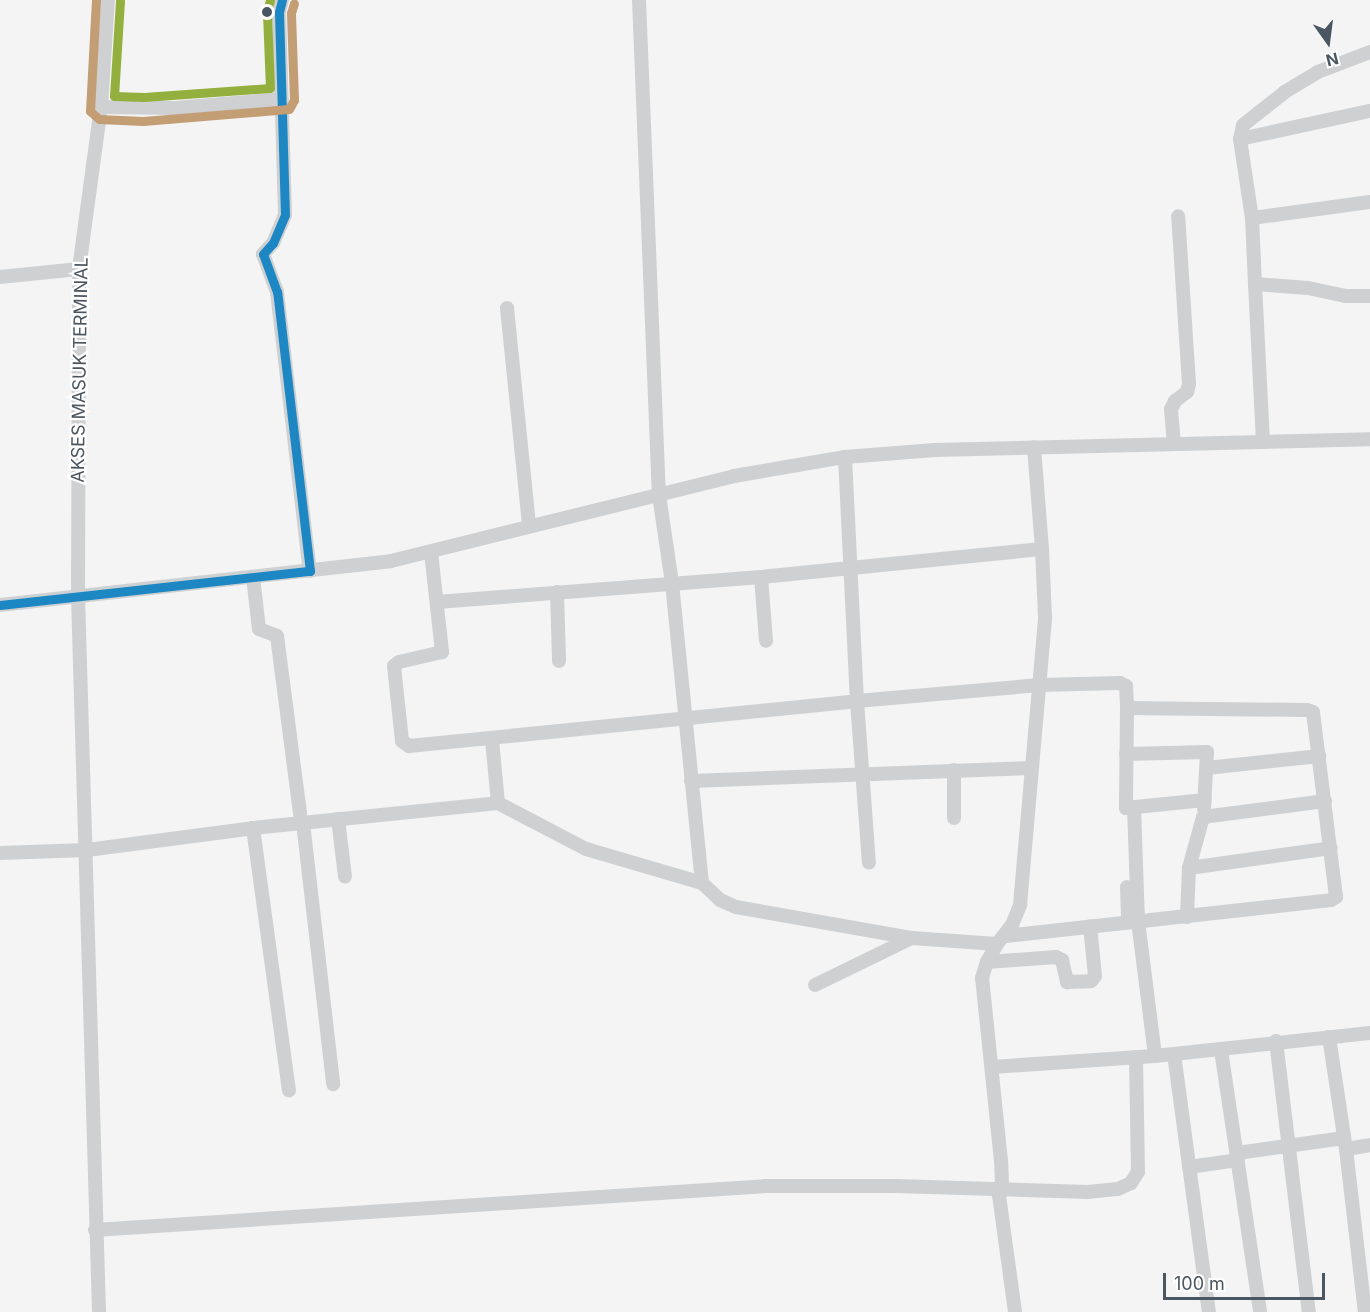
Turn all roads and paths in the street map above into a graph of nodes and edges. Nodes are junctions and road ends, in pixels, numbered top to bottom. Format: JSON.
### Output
{"nodes":[{"id":1,"x":108,"y":0,"type":"edge"},
{"id":2,"x":282,"y":0,"type":"edge"},
{"id":3,"x":639,"y":0,"type":"edge"},
{"id":4,"x":1370,"y":52,"type":"edge"},
{"id":5,"x":282,"y":99,"type":"junction"},
{"id":6,"x":101,"y":107,"type":"junction"},
{"id":7,"x":1370,"y":111,"type":"edge"},
{"id":8,"x":1240,"y":139,"type":"junction"},
{"id":9,"x":1370,"y":202,"type":"edge"},
{"id":10,"x":1178,"y":216,"type":"dead end"},
{"id":11,"x":1252,"y":218,"type":"junction"},
{"id":12,"x":79,"y":269,"type":"junction"},
{"id":13,"x":0,"y":277,"type":"edge"},
{"id":14,"x":1254,"y":284,"type":"junction"},
{"id":15,"x":1370,"y":296,"type":"edge"},
{"id":16,"x":507,"y":309,"type":"dead end"},
{"id":17,"x":1370,"y":439,"type":"edge"},
{"id":18,"x":1263,"y":442,"type":"junction"},
{"id":19,"x":1174,"y":444,"type":"junction"},
{"id":20,"x":1034,"y":447,"type":"junction"},
{"id":21,"x":845,"y":456,"type":"junction"},
{"id":22,"x":659,"y":495,"type":"junction"},
{"id":23,"x":529,"y":525,"type":"junction"},
{"id":24,"x":1042,"y":549,"type":"junction"},
{"id":25,"x":430,"y":552,"type":"junction"},
{"id":26,"x":852,"y":569,"type":"junction"},
{"id":27,"x":310,"y":571,"type":"junction"},
{"id":28,"x":253,"y":577,"type":"junction"},
{"id":29,"x":761,"y":577,"type":"junction"},
{"id":30,"x":672,"y":583,"type":"junction"},
{"id":31,"x":558,"y":592,"type":"junction"},
{"id":32,"x":78,"y":597,"type":"junction"},
{"id":33,"x":437,"y":602,"type":"junction"},
{"id":34,"x":0,"y":605,"type":"edge"},
{"id":35,"x":766,"y":641,"type":"dead end"},
{"id":36,"x":559,"y":661,"type":"dead end"},
{"id":37,"x":1039,"y":685,"type":"junction"},
{"id":38,"x":857,"y":701,"type":"junction"},
{"id":39,"x":1127,"y":708,"type":"junction"},
{"id":40,"x":686,"y":718,"type":"junction"},
{"id":41,"x":492,"y":739,"type":"junction"},
{"id":42,"x":1126,"y":754,"type":"junction"},
{"id":43,"x":1319,"y":756,"type":"junction"},
{"id":44,"x":1030,"y":768,"type":"junction"},
{"id":45,"x":1207,"y":768,"type":"junction"},
{"id":46,"x":954,"y":770,"type":"junction"},
{"id":47,"x":864,"y":773,"type":"junction"},
{"id":48,"x":691,"y":781,"type":"junction"},
{"id":49,"x":1204,"y":800,"type":"junction"},
{"id":50,"x":1325,"y":801,"type":"junction"},
{"id":51,"x":498,"y":803,"type":"junction"},
{"id":52,"x":1130,"y":807,"type":"junction"},
{"id":53,"x":1203,"y":817,"type":"junction"},
{"id":54,"x":302,"y":818,"type":"junction"},
{"id":55,"x":954,"y":818,"type":"dead end"},
{"id":56,"x":338,"y":819,"type":"junction"},
{"id":57,"x":253,"y":828,"type":"junction"},
{"id":58,"x":1331,"y":848,"type":"junction"},
{"id":59,"x":87,"y":850,"type":"junction"},
{"id":60,"x":0,"y":853,"type":"edge"},
{"id":61,"x":869,"y":862,"type":"dead end"},
{"id":62,"x":1189,"y":868,"type":"junction"},
{"id":63,"x":345,"y":877,"type":"dead end"},
{"id":64,"x":702,"y":883,"type":"junction"},
{"id":65,"x":1187,"y":917,"type":"junction"},
{"id":66,"x":1133,"y":921,"type":"junction"},
{"id":67,"x":1090,"y":926,"type":"junction"},
{"id":68,"x":912,"y":938,"type":"junction"},
{"id":69,"x":1002,"y":940,"type":"junction"},
{"id":70,"x":987,"y":962,"type":"junction"},
{"id":71,"x":815,"y":985,"type":"dead end"},
{"id":72,"x":1370,"y":1033,"type":"edge"},
{"id":73,"x":1329,"y":1037,"type":"junction"},
{"id":74,"x":1276,"y":1041,"type":"junction"},
{"id":75,"x":1221,"y":1050,"type":"junction"},
{"id":76,"x":1174,"y":1054,"type":"junction"},
{"id":77,"x":1155,"y":1056,"type":"junction"},
{"id":78,"x":1136,"y":1057,"type":"junction"},
{"id":79,"x":992,"y":1067,"type":"junction"},
{"id":80,"x":333,"y":1084,"type":"dead end"},
{"id":81,"x":289,"y":1091,"type":"dead end"},
{"id":82,"x":1345,"y":1143,"type":"junction"},
{"id":83,"x":1290,"y":1144,"type":"junction"},
{"id":84,"x":1370,"y":1146,"type":"edge"},
{"id":85,"x":1238,"y":1157,"type":"junction"},
{"id":86,"x":1189,"y":1167,"type":"junction"},
{"id":87,"x":1000,"y":1189,"type":"junction"},
{"id":88,"x":95,"y":1230,"type":"junction"},
{"id":89,"x":99,"y":1312,"type":"edge"},
{"id":90,"x":1015,"y":1312,"type":"edge"},
{"id":91,"x":1209,"y":1312,"type":"edge"},
{"id":92,"x":1260,"y":1312,"type":"edge"},
{"id":93,"x":1309,"y":1312,"type":"edge"},
{"id":94,"x":1365,"y":1312,"type":"edge"}],
"edges":[{"from":1,"to":6,"type":"street","name":"AKSES MASUK TERMINAL"},
{"from":2,"to":5,"type":"street"},
{"from":3,"to":22,"type":"street"},
{"from":4,"to":8,"type":"street"},
{"from":5,"to":6,"type":"street"},
{"from":5,"to":27,"type":"street"},
{"from":6,"to":12,"type":"street","name":"AKSES MASUK TERMINAL"},
{"from":7,"to":8,"type":"street"},
{"from":8,"to":11,"type":"street"},
{"from":9,"to":11,"type":"street"},
{"from":10,"to":19,"type":"street"},
{"from":11,"to":14,"type":"street"},
{"from":12,"to":13,"type":"street"},
{"from":12,"to":32,"type":"street","name":"AKSES MASUK TERMINAL"},
{"from":14,"to":15,"type":"street"},
{"from":14,"to":18,"type":"street"},
{"from":16,"to":23,"type":"street"},
{"from":17,"to":18,"type":"street"},
{"from":18,"to":19,"type":"street"},
{"from":19,"to":20,"type":"street"},
{"from":20,"to":21,"type":"street"},
{"from":20,"to":24,"type":"street"},
{"from":21,"to":22,"type":"street"},
{"from":21,"to":26,"type":"street"},
{"from":22,"to":23,"type":"street"},
{"from":22,"to":30,"type":"street"},
{"from":23,"to":25,"type":"street"},
{"from":24,"to":26,"type":"street"},
{"from":24,"to":37,"type":"street"},
{"from":25,"to":27,"type":"street"},
{"from":25,"to":33,"type":"street"},
{"from":26,"to":29,"type":"street"},
{"from":26,"to":38,"type":"street"},
{"from":27,"to":28,"type":"street"},
{"from":28,"to":32,"type":"street"},
{"from":28,"to":54,"type":"street"},
{"from":29,"to":30,"type":"street"},
{"from":29,"to":35,"type":"street"},
{"from":30,"to":31,"type":"street"},
{"from":30,"to":40,"type":"street"},
{"from":31,"to":33,"type":"street"},
{"from":31,"to":36,"type":"street"},
{"from":32,"to":34,"type":"street"},
{"from":32,"to":59,"type":"street","name":"AKSES MASUK TERMINAL"},
{"from":33,"to":41,"type":"street"},
{"from":37,"to":38,"type":"street"},
{"from":37,"to":39,"type":"street"},
{"from":37,"to":44,"type":"street"},
{"from":38,"to":40,"type":"street"},
{"from":38,"to":47,"type":"street"},
{"from":39,"to":42,"type":"street"},
{"from":39,"to":43,"type":"street"},
{"from":40,"to":41,"type":"street"},
{"from":40,"to":48,"type":"street"},
{"from":41,"to":51,"type":"street"},
{"from":42,"to":45,"type":"street"},
{"from":42,"to":52,"type":"street"},
{"from":43,"to":45,"type":"street"},
{"from":43,"to":50,"type":"street"},
{"from":44,"to":46,"type":"street"},
{"from":44,"to":69,"type":"street"},
{"from":45,"to":49,"type":"street"},
{"from":46,"to":47,"type":"street"},
{"from":46,"to":55,"type":"street"},
{"from":47,"to":48,"type":"street"},
{"from":47,"to":61,"type":"street"},
{"from":48,"to":64,"type":"street"},
{"from":49,"to":52,"type":"street"},
{"from":49,"to":53,"type":"street"},
{"from":50,"to":53,"type":"street"},
{"from":50,"to":58,"type":"street"},
{"from":51,"to":56,"type":"street"},
{"from":51,"to":64,"type":"street"},
{"from":52,"to":66,"type":"street"},
{"from":53,"to":62,"type":"street"},
{"from":54,"to":56,"type":"street"},
{"from":54,"to":57,"type":"street"},
{"from":54,"to":80,"type":"street"},
{"from":56,"to":63,"type":"street"},
{"from":57,"to":59,"type":"street"},
{"from":57,"to":81,"type":"street"},
{"from":58,"to":62,"type":"street"},
{"from":58,"to":65,"type":"street"},
{"from":59,"to":60,"type":"street"},
{"from":59,"to":88,"type":"street","name":"AKSES MASUK TERMINAL"},
{"from":62,"to":65,"type":"street"},
{"from":64,"to":68,"type":"street"},
{"from":65,"to":66,"type":"street"},
{"from":66,"to":67,"type":"street"},
{"from":66,"to":77,"type":"street"},
{"from":67,"to":69,"type":"street"},
{"from":67,"to":70,"type":"street"},
{"from":68,"to":69,"type":"street"},
{"from":68,"to":71,"type":"street"},
{"from":69,"to":70,"type":"street"},
{"from":70,"to":79,"type":"street"},
{"from":72,"to":73,"type":"street"},
{"from":73,"to":74,"type":"street"},
{"from":73,"to":82,"type":"street"},
{"from":74,"to":75,"type":"street"},
{"from":74,"to":83,"type":"street"},
{"from":75,"to":76,"type":"street"},
{"from":75,"to":85,"type":"street"},
{"from":76,"to":77,"type":"street"},
{"from":76,"to":86,"type":"street"},
{"from":77,"to":78,"type":"street"},
{"from":78,"to":79,"type":"street"},
{"from":78,"to":87,"type":"street"},
{"from":79,"to":87,"type":"street"},
{"from":82,"to":83,"type":"street"},
{"from":82,"to":84,"type":"street"},
{"from":82,"to":94,"type":"street"},
{"from":83,"to":85,"type":"street"},
{"from":83,"to":93,"type":"street"},
{"from":85,"to":86,"type":"street"},
{"from":85,"to":92,"type":"street"},
{"from":86,"to":91,"type":"street"},
{"from":87,"to":88,"type":"street"},
{"from":87,"to":90,"type":"street"},
{"from":88,"to":89,"type":"street","name":"AKSES MASUK TERMINAL"}]}
